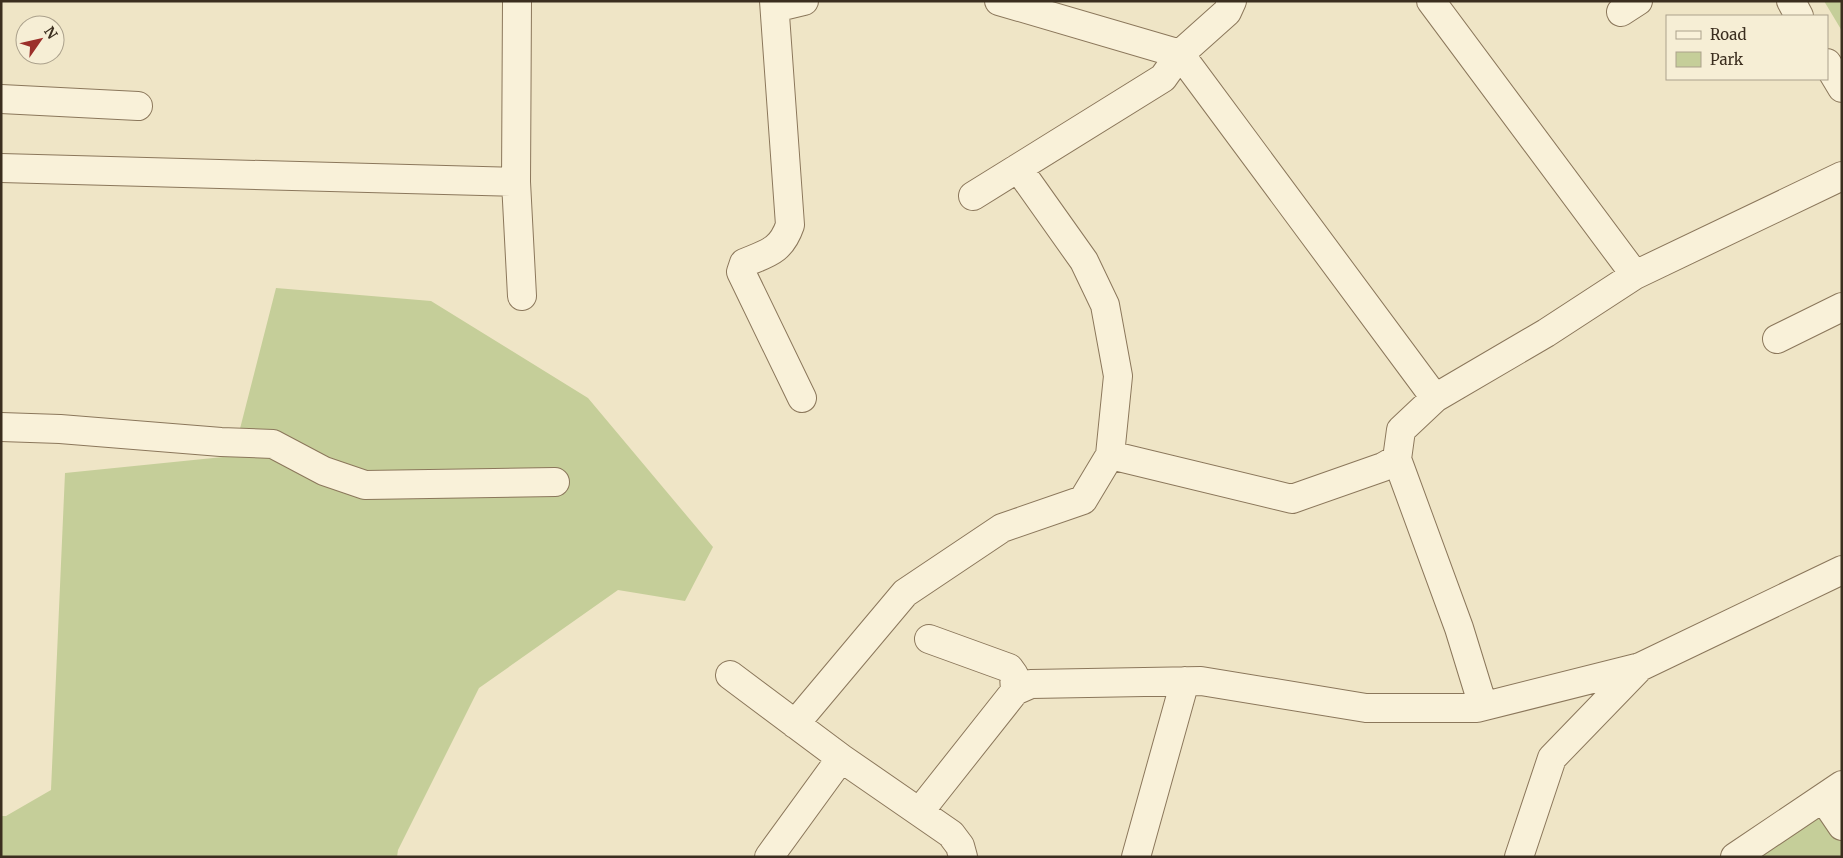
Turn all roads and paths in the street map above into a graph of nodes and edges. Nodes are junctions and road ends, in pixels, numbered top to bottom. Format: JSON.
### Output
{"nodes":[{"id":1,"x":517,"y":1,"type":"edge"},
{"id":2,"x":804,"y":1,"type":"edge"},
{"id":3,"x":999,"y":1,"type":"edge"},
{"id":4,"x":1232,"y":1,"type":"edge"},
{"id":5,"x":1431,"y":1,"type":"edge"},
{"id":6,"x":1791,"y":1,"type":"edge"},
{"id":7,"x":774,"y":4,"type":"edge"},
{"id":8,"x":1798,"y":15,"type":"edge"},
{"id":9,"x":1180,"y":54,"type":"junction"},
{"id":10,"x":1828,"y":65,"type":"edge"},
{"id":11,"x":1842,"y":88,"type":"edge"},
{"id":12,"x":1,"y":99,"type":"edge"},
{"id":13,"x":138,"y":106,"type":"dead end"},
{"id":14,"x":1,"y":168,"type":"edge"},
{"id":15,"x":1018,"y":168,"type":"junction"},
{"id":16,"x":1842,"y":176,"type":"edge"},
{"id":17,"x":516,"y":182,"type":"junction"},
{"id":18,"x":973,"y":196,"type":"dead end"},
{"id":19,"x":1635,"y":275,"type":"junction"},
{"id":20,"x":522,"y":296,"type":"dead end"},
{"id":21,"x":1842,"y":307,"type":"edge"},
{"id":22,"x":1777,"y":339,"type":"dead end"},
{"id":23,"x":802,"y":398,"type":"dead end"},
{"id":24,"x":1435,"y":398,"type":"junction"},
{"id":25,"x":1,"y":427,"type":"edge"},
{"id":26,"x":1110,"y":455,"type":"junction"},
{"id":27,"x":1397,"y":459,"type":"junction"},
{"id":28,"x":555,"y":482,"type":"dead end"},
{"id":29,"x":1842,"y":570,"type":"edge"},
{"id":30,"x":929,"y":639,"type":"dead end"},
{"id":31,"x":1640,"y":667,"type":"junction"},
{"id":32,"x":730,"y":675,"type":"dead end"},
{"id":33,"x":1185,"y":681,"type":"junction"},
{"id":34,"x":1016,"y":691,"type":"junction"},
{"id":35,"x":1483,"y":706,"type":"junction"},
{"id":36,"x":795,"y":724,"type":"junction"},
{"id":37,"x":841,"y":758,"type":"junction"},
{"id":38,"x":1832,"y":791,"type":"edge"},
{"id":39,"x":920,"y":811,"type":"junction"},
{"id":40,"x":1842,"y":826,"type":"edge"},
{"id":41,"x":769,"y":857,"type":"edge"},
{"id":42,"x":963,"y":857,"type":"edge"},
{"id":43,"x":1136,"y":857,"type":"edge"},
{"id":44,"x":1519,"y":857,"type":"edge"},
{"id":45,"x":1735,"y":857,"type":"edge"}],
"edges":[{"from":1,"to":17,"type":"street"},
{"from":2,"to":7,"type":"street"},
{"from":3,"to":9,"type":"street"},
{"from":4,"to":9,"type":"street"},
{"from":5,"to":19,"type":"street"},
{"from":6,"to":8,"type":"street"},
{"from":7,"to":23,"type":"street"},
{"from":9,"to":15,"type":"street"},
{"from":9,"to":24,"type":"street"},
{"from":10,"to":11,"type":"street"},
{"from":12,"to":13,"type":"street"},
{"from":14,"to":17,"type":"street"},
{"from":15,"to":18,"type":"street"},
{"from":15,"to":26,"type":"street"},
{"from":16,"to":19,"type":"street"},
{"from":17,"to":20,"type":"street"},
{"from":19,"to":24,"type":"street"},
{"from":21,"to":22,"type":"street"},
{"from":24,"to":27,"type":"street"},
{"from":25,"to":28,"type":"street"},
{"from":26,"to":27,"type":"street"},
{"from":26,"to":36,"type":"street"},
{"from":27,"to":35,"type":"street"},
{"from":29,"to":31,"type":"street"},
{"from":30,"to":34,"type":"street"},
{"from":31,"to":35,"type":"street"},
{"from":31,"to":44,"type":"street"},
{"from":32,"to":36,"type":"street"},
{"from":33,"to":34,"type":"street"},
{"from":33,"to":35,"type":"street"},
{"from":33,"to":43,"type":"street"},
{"from":34,"to":39,"type":"street"},
{"from":36,"to":37,"type":"street"},
{"from":37,"to":39,"type":"street"},
{"from":37,"to":41,"type":"street"},
{"from":38,"to":40,"type":"street"},
{"from":38,"to":45,"type":"street"},
{"from":39,"to":42,"type":"street"}]}
